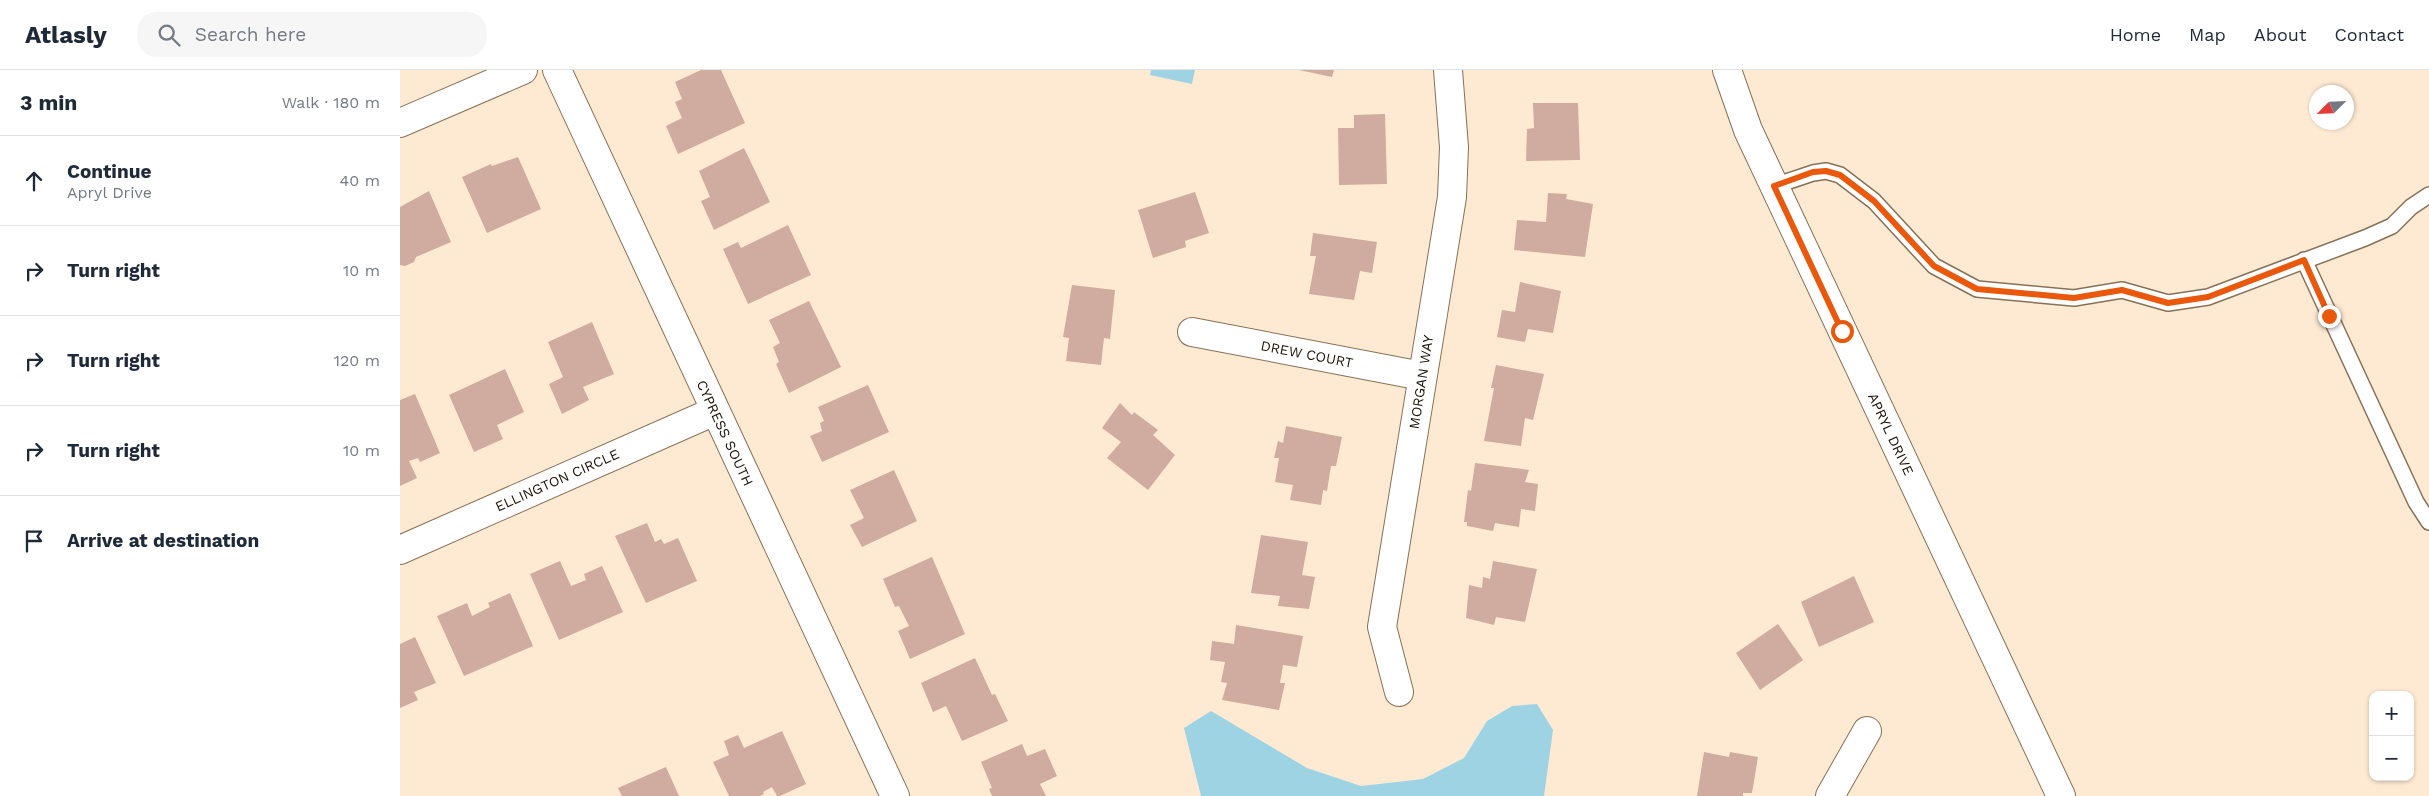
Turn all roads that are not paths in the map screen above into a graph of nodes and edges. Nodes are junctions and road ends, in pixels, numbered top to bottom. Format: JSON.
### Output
{"nodes":[{"id":1,"x":523,"y":70,"type":"edge"},
{"id":2,"x":557,"y":70,"type":"edge"},
{"id":3,"x":1448,"y":70,"type":"edge"},
{"id":4,"x":1727,"y":70,"type":"edge"},
{"id":5,"x":400,"y":123,"type":"edge"},
{"id":6,"x":1774,"y":186,"type":"junction"},
{"id":7,"x":2429,"y":195,"type":"edge"},
{"id":8,"x":2304,"y":260,"type":"junction"},
{"id":9,"x":1192,"y":332,"type":"dead end"},
{"id":10,"x":1422,"y":376,"type":"junction"},
{"id":11,"x":715,"y":411,"type":"junction"},
{"id":12,"x":2429,"y":522,"type":"edge"},
{"id":13,"x":400,"y":550,"type":"edge"},
{"id":14,"x":1400,"y":692,"type":"dead end"},
{"id":15,"x":1867,"y":730,"type":"dead end"},
{"id":16,"x":895,"y":796,"type":"edge"},
{"id":17,"x":1830,"y":796,"type":"edge"},
{"id":18,"x":2061,"y":796,"type":"edge"}],
"edges":[{"from":1,"to":5,"type":"street"},
{"from":2,"to":11,"type":"street","name":"CYPRESS SOUTH"},
{"from":3,"to":10,"type":"street","name":"MORGAN WAY"},
{"from":4,"to":6,"type":"street","name":"APRYL DRIVE"},
{"from":6,"to":8,"type":"lane"},
{"from":6,"to":18,"type":"street","name":"APRYL DRIVE"},
{"from":7,"to":8,"type":"lane"},
{"from":8,"to":12,"type":"lane"},
{"from":9,"to":10,"type":"street","name":"DREW COURT"},
{"from":10,"to":14,"type":"street","name":"MORGAN WAY"},
{"from":11,"to":13,"type":"street","name":"ELLINGTON CIRCLE"},
{"from":11,"to":16,"type":"street","name":"CYPRESS SOUTH"},
{"from":15,"to":17,"type":"street"}]}
